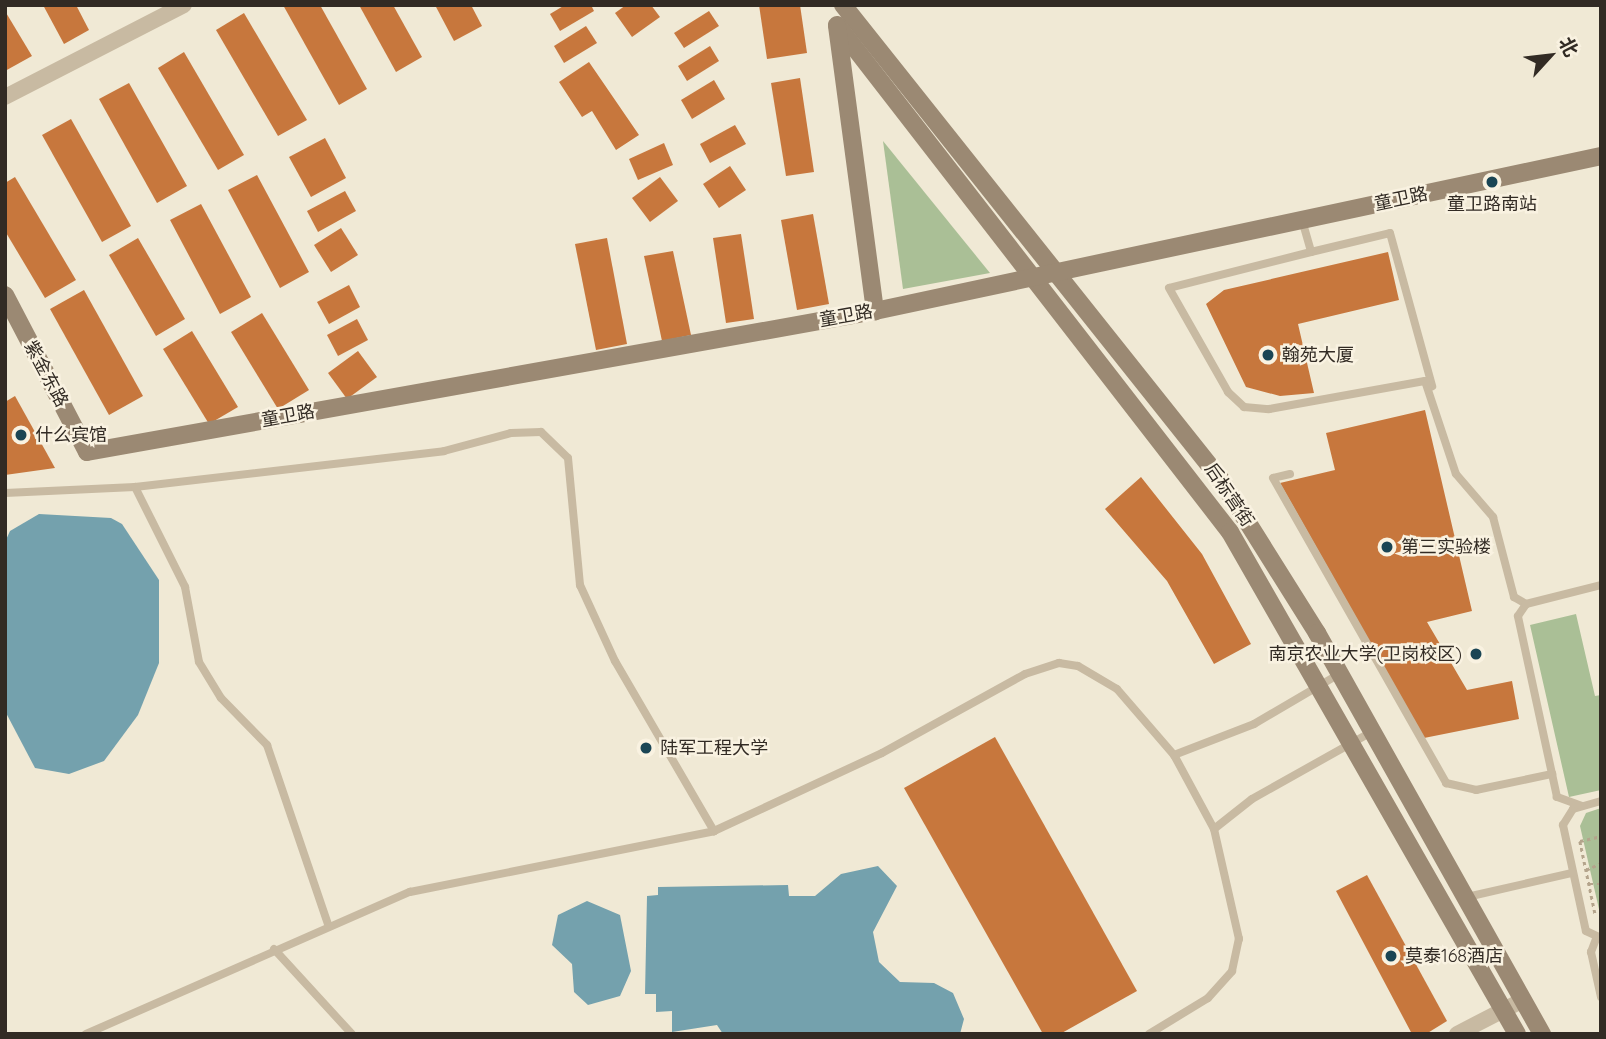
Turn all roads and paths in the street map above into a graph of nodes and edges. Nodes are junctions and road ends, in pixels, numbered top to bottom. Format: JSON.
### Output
{"nodes":[{"id":1,"x":184,"y":5,"type":"edge"},
{"id":2,"x":834,"y":5,"type":"edge"},
{"id":3,"x":844,"y":5,"type":"edge"},
{"id":4,"x":837,"y":25,"type":"junction"},
{"id":5,"x":5,"y":97,"type":"edge"},
{"id":6,"x":1601,"y":156,"type":"edge"},
{"id":7,"x":1302,"y":220,"type":"junction"},
{"id":8,"x":1311,"y":253,"type":"junction"},
{"id":9,"x":1061,"y":273,"type":"junction"},
{"id":10,"x":1039,"y":278,"type":"junction"},
{"id":11,"x":5,"y":295,"type":"edge"},
{"id":12,"x":875,"y":311,"type":"junction"},
{"id":13,"x":1434,"y":395,"type":"junction"},
{"id":14,"x":87,"y":452,"type":"joint"},
{"id":15,"x":1290,"y":474,"type":"dead end"},
{"id":16,"x":135,"y":487,"type":"junction"},
{"id":17,"x":5,"y":493,"type":"edge"},
{"id":18,"x":1601,"y":585,"type":"edge"},
{"id":19,"x":1526,"y":604,"type":"junction"},
{"id":20,"x":1341,"y":673,"type":"junction"},
{"id":21,"x":1321,"y":685,"type":"junction"},
{"id":22,"x":1374,"y":731,"type":"junction"},
{"id":23,"x":1353,"y":743,"type":"junction"},
{"id":24,"x":1174,"y":755,"type":"junction"},
{"id":25,"x":1552,"y":774,"type":"junction"},
{"id":26,"x":1601,"y":801,"type":"edge"},
{"id":27,"x":1582,"y":806,"type":"junction"},
{"id":28,"x":1214,"y":829,"type":"junction"},
{"id":29,"x":714,"y":831,"type":"junction"},
{"id":30,"x":1601,"y":836,"type":"edge"},
{"id":31,"x":1580,"y":841,"type":"junction"},
{"id":32,"x":1566,"y":844,"type":"junction"},
{"id":33,"x":1601,"y":863,"type":"edge"},
{"id":34,"x":1586,"y":870,"type":"junction"},
{"id":35,"x":1572,"y":873,"type":"junction"},
{"id":36,"x":1589,"y":884,"type":"junction"},
{"id":37,"x":1601,"y":884,"type":"edge"},
{"id":38,"x":1466,"y":897,"type":"junction"},
{"id":39,"x":1595,"y":912,"type":"dead end"},
{"id":40,"x":328,"y":924,"type":"junction"},
{"id":41,"x":1484,"y":929,"type":"junction"},
{"id":42,"x":1464,"y":939,"type":"junction"},
{"id":43,"x":1599,"y":939,"type":"edge"},
{"id":44,"x":274,"y":949,"type":"junction"},
{"id":45,"x":1601,"y":997,"type":"edge"},
{"id":46,"x":1523,"y":1000,"type":"junction"},
{"id":47,"x":1503,"y":1010,"type":"junction"},
{"id":48,"x":110,"y":1023,"type":"junction"},
{"id":49,"x":86,"y":1034,"type":"edge"},
{"id":50,"x":114,"y":1034,"type":"edge"},
{"id":51,"x":352,"y":1034,"type":"edge"},
{"id":52,"x":1149,"y":1034,"type":"edge"},
{"id":53,"x":1457,"y":1034,"type":"edge"},
{"id":54,"x":1517,"y":1034,"type":"edge"},
{"id":55,"x":1542,"y":1034,"type":"edge"}],
"edges":[{"from":1,"to":5,"type":"street"},
{"from":2,"to":4,"type":"street"},
{"from":3,"to":9,"type":"street","name":"后标营街"},
{"from":4,"to":10,"type":"street","name":"后标营街"},
{"from":4,"to":12,"type":"street"},
{"from":6,"to":7,"type":"street","name":"童卫路"},
{"from":7,"to":8,"type":"lane"},
{"from":7,"to":9,"type":"street","name":"童卫路"},
{"from":8,"to":13,"type":"lane"},
{"from":8,"to":13,"type":"lane"},
{"from":9,"to":10,"type":"street","name":"童卫路"},
{"from":9,"to":20,"type":"street","name":"后标营街"},
{"from":10,"to":12,"type":"street","name":"童卫路"},
{"from":10,"to":21,"type":"street","name":"后标营街"},
{"from":11,"to":14,"type":"street","name":"紫金东路"},
{"from":12,"to":14,"type":"street","name":"童卫路"},
{"from":13,"to":19,"type":"lane"},
{"from":15,"to":25,"type":"lane"},
{"from":16,"to":17,"type":"lane"},
{"from":16,"to":29,"type":"lane"},
{"from":16,"to":40,"type":"lane"},
{"from":18,"to":19,"type":"lane"},
{"from":19,"to":25,"type":"lane"},
{"from":20,"to":21,"type":"lane"},
{"from":20,"to":22,"type":"street","name":"后标营街"},
{"from":21,"to":23,"type":"street","name":"后标营街"},
{"from":21,"to":24,"type":"lane"},
{"from":22,"to":23,"type":"lane"},
{"from":22,"to":38,"type":"street","name":"后标营街"},
{"from":23,"to":28,"type":"lane"},
{"from":23,"to":42,"type":"street","name":"后标营街"},
{"from":24,"to":28,"type":"lane"},
{"from":24,"to":29,"type":"lane"},
{"from":25,"to":27,"type":"lane"},
{"from":26,"to":27,"type":"lane"},
{"from":27,"to":32,"type":"lane"},
{"from":28,"to":52,"type":"lane"},
{"from":29,"to":40,"type":"lane"},
{"from":30,"to":31,"type":"path"},
{"from":31,"to":32,"type":"path"},
{"from":31,"to":34,"type":"path"},
{"from":32,"to":35,"type":"lane"},
{"from":33,"to":34,"type":"path"},
{"from":34,"to":36,"type":"path"},
{"from":35,"to":38,"type":"lane"},
{"from":35,"to":43,"type":"lane"},
{"from":36,"to":37,"type":"path"},
{"from":36,"to":39,"type":"path"},
{"from":38,"to":41,"type":"street","name":"后标营街"},
{"from":40,"to":44,"type":"lane"},
{"from":41,"to":42,"type":"street"},
{"from":41,"to":46,"type":"street","name":"后标营街"},
{"from":42,"to":47,"type":"street","name":"后标营街"},
{"from":43,"to":45,"type":"lane"},
{"from":44,"to":48,"type":"lane"},
{"from":44,"to":51,"type":"lane"},
{"from":46,"to":47,"type":"street"},
{"from":46,"to":55,"type":"street","name":"后标营街"},
{"from":47,"to":53,"type":"street"},
{"from":47,"to":54,"type":"street","name":"后标营街"},
{"from":48,"to":49,"type":"lane"},
{"from":48,"to":50,"type":"lane"}]}
